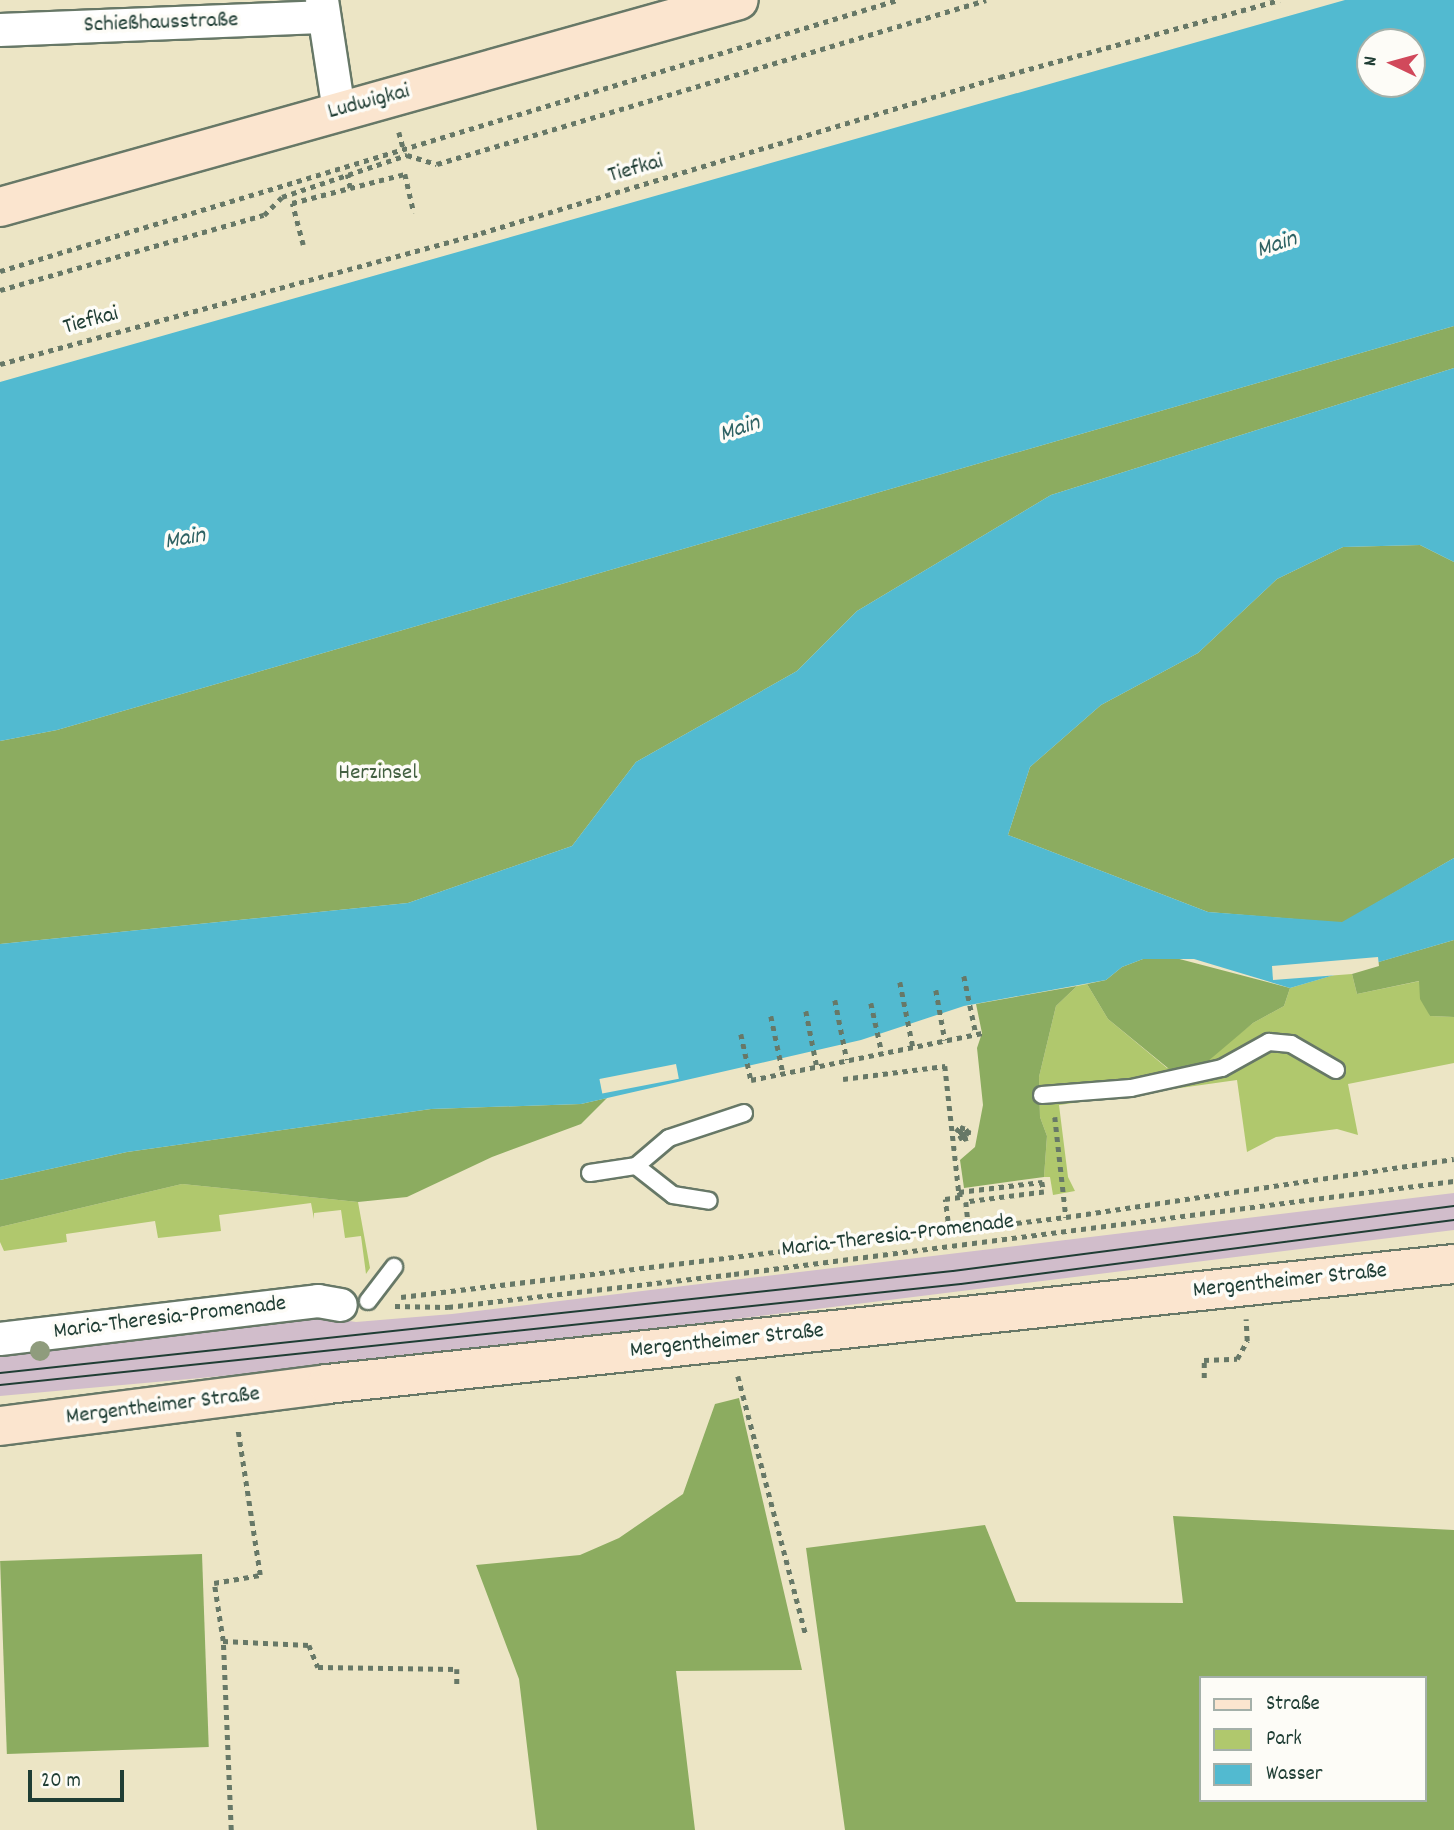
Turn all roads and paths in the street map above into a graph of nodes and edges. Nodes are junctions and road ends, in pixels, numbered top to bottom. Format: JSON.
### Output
{"nodes":[{"id":1,"x":739,"y":0,"type":"edge"},
{"id":2,"x":897,"y":0,"type":"edge"},
{"id":3,"x":986,"y":0,"type":"edge"},
{"id":4,"x":1280,"y":0,"type":"edge"},
{"id":5,"x":321,"y":9,"type":"edge"},
{"id":6,"x":0,"y":30,"type":"edge"},
{"id":7,"x":339,"y":111,"type":"junction"},
{"id":8,"x":403,"y":149,"type":"junction"},
{"id":9,"x":405,"y":156,"type":"junction"},
{"id":10,"x":347,"y":174,"type":"junction"},
{"id":11,"x":350,"y":188,"type":"junction"},
{"id":12,"x":0,"y":206,"type":"edge"},
{"id":13,"x":414,"y":213,"type":"dead end"},
{"id":14,"x":303,"y":245,"type":"dead end"},
{"id":15,"x":0,"y":271,"type":"edge"},
{"id":16,"x":0,"y":290,"type":"edge"},
{"id":17,"x":0,"y":364,"type":"edge"},
{"id":18,"x":964,"y":976,"type":"dead end"},
{"id":19,"x":900,"y":982,"type":"dead end"},
{"id":20,"x":936,"y":990,"type":"dead end"},
{"id":21,"x":835,"y":1000,"type":"dead end"},
{"id":22,"x":871,"y":1003,"type":"dead end"},
{"id":23,"x":806,"y":1011,"type":"dead end"},
{"id":24,"x":771,"y":1016,"type":"dead end"},
{"id":25,"x":741,"y":1034,"type":"dead end"},
{"id":26,"x":945,"y":1040,"type":"junction"},
{"id":27,"x":913,"y":1047,"type":"junction"},
{"id":28,"x":881,"y":1053,"type":"junction"},
{"id":29,"x":848,"y":1060,"type":"junction"},
{"id":30,"x":817,"y":1067,"type":"junction"},
{"id":31,"x":1336,"y":1070,"type":"dead end"},
{"id":32,"x":783,"y":1073,"type":"junction"},
{"id":33,"x":843,"y":1079,"type":"dead end"},
{"id":34,"x":1047,"y":1095,"type":"joint"},
{"id":35,"x":744,"y":1113,"type":"dead end"},
{"id":36,"x":956,"y":1133,"type":"joint"},
{"id":37,"x":1454,"y":1158,"type":"edge"},
{"id":38,"x":636,"y":1166,"type":"junction"},
{"id":39,"x":590,"y":1173,"type":"dead end"},
{"id":40,"x":1454,"y":1181,"type":"edge"},
{"id":41,"x":960,"y":1192,"type":"junction"},
{"id":42,"x":709,"y":1201,"type":"dead end"},
{"id":43,"x":1066,"y":1217,"type":"junction"},
{"id":44,"x":969,"y":1229,"type":"junction"},
{"id":45,"x":949,"y":1231,"type":"junction"},
{"id":46,"x":1454,"y":1264,"type":"edge"},
{"id":47,"x":394,"y":1267,"type":"dead end"},
{"id":48,"x":1244,"y":1287,"type":"junction"},
{"id":49,"x":354,"y":1303,"type":"junction"},
{"id":50,"x":0,"y":1339,"type":"edge"},
{"id":51,"x":1204,"y":1378,"type":"dead end"},
{"id":52,"x":740,"y":1386,"type":"dead end"},
{"id":53,"x":0,"y":1426,"type":"edge"},
{"id":54,"x":243,"y":1455,"type":"dead end"},
{"id":55,"x":806,"y":1636,"type":"dead end"},
{"id":56,"x":223,"y":1641,"type":"junction"},
{"id":57,"x":457,"y":1687,"type":"dead end"},
{"id":58,"x":231,"y":1830,"type":"edge"}],
"edges":[{"from":1,"to":7,"type":"main road","name":"Ludwigkai"},
{"from":2,"to":8,"type":"path"},
{"from":3,"to":9,"type":"path"},
{"from":4,"to":17,"type":"path","name":"Tiefkai"},
{"from":5,"to":6,"type":"street","name":"Schießhausstraße"},
{"from":5,"to":7,"type":"street"},
{"from":7,"to":12,"type":"main road","name":"Ludwigkai"},
{"from":8,"to":9,"type":"path"},
{"from":8,"to":15,"type":"path"},
{"from":9,"to":10,"type":"path"},
{"from":10,"to":11,"type":"path"},
{"from":10,"to":16,"type":"path"},
{"from":11,"to":13,"type":"path"},
{"from":11,"to":14,"type":"path"},
{"from":18,"to":26,"type":"path"},
{"from":19,"to":27,"type":"path"},
{"from":20,"to":26,"type":"path"},
{"from":21,"to":29,"type":"path"},
{"from":22,"to":28,"type":"path"},
{"from":23,"to":30,"type":"path"},
{"from":24,"to":32,"type":"path"},
{"from":25,"to":32,"type":"path"},
{"from":26,"to":27,"type":"path"},
{"from":27,"to":28,"type":"path"},
{"from":28,"to":29,"type":"path"},
{"from":29,"to":30,"type":"path"},
{"from":30,"to":32,"type":"path"},
{"from":31,"to":34,"type":"lane"},
{"from":33,"to":41,"type":"path"},
{"from":34,"to":43,"type":"path"},
{"from":35,"to":38,"type":"lane"},
{"from":36,"to":36,"type":"path"},
{"from":37,"to":43,"type":"path","name":"Maria-Theresia-Promenade"},
{"from":38,"to":39,"type":"lane"},
{"from":38,"to":42,"type":"lane"},
{"from":40,"to":49,"type":"path","name":"Maria-Theresia-Promenade"},
{"from":41,"to":44,"type":"path"},
{"from":41,"to":45,"type":"path"},
{"from":43,"to":44,"type":"path","name":"Maria-Theresia-Promenade"},
{"from":44,"to":45,"type":"path","name":"Maria-Theresia-Promenade"},
{"from":45,"to":49,"type":"path","name":"Maria-Theresia-Promenade"},
{"from":46,"to":48,"type":"main road","name":"Mergentheimer Straße"},
{"from":47,"to":49,"type":"lane"},
{"from":48,"to":51,"type":"path"},
{"from":48,"to":53,"type":"main road","name":"Mergentheimer Straße"},
{"from":49,"to":50,"type":"street","name":"Maria-Theresia-Promenade"},
{"from":52,"to":55,"type":"path"},
{"from":54,"to":56,"type":"path"},
{"from":56,"to":57,"type":"path"},
{"from":56,"to":58,"type":"path"}]}
